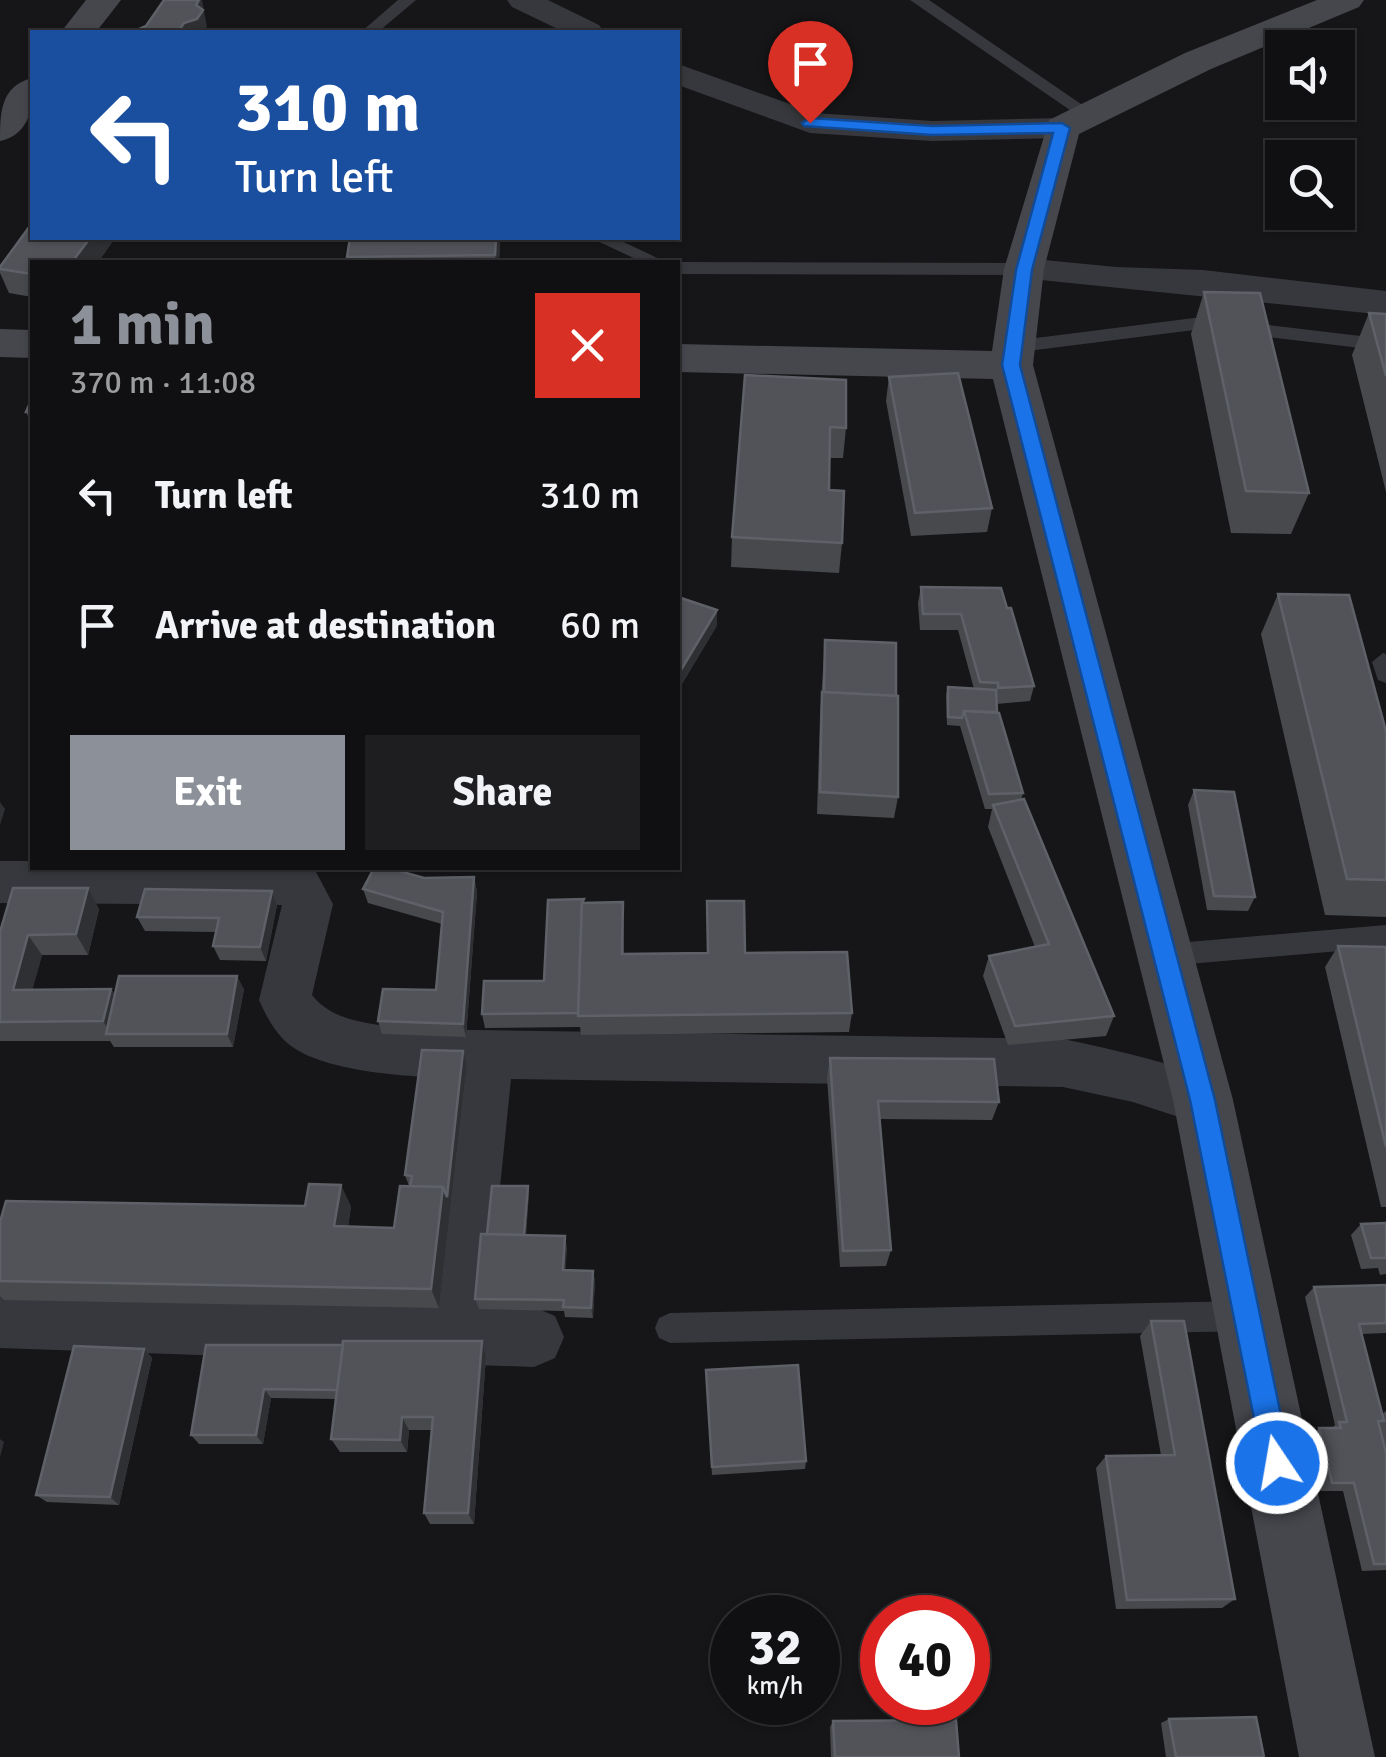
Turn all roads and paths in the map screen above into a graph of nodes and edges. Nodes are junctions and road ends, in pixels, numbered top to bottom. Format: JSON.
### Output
{"nodes":[{"id":1,"x":104,"y":0,"type":"edge"},
{"id":2,"x":408,"y":0,"type":"edge"},
{"id":3,"x":523,"y":0,"type":"edge"},
{"id":4,"x":918,"y":0,"type":"edge"},
{"id":5,"x":1346,"y":0,"type":"edge"},
{"id":6,"x":80,"y":30,"type":"edge"},
{"id":7,"x":372,"y":30,"type":"edge"},
{"id":8,"x":584,"y":30,"type":"edge"},
{"id":9,"x":680,"y":75,"type":"edge"},
{"id":10,"x":30,"y":92,"type":"edge"},
{"id":11,"x":1076,"y":121,"type":"junction"},
{"id":12,"x":0,"y":130,"type":"edge"},
{"id":13,"x":605,"y":240,"type":"edge"},
{"id":14,"x":652,"y":260,"type":"edge"},
{"id":15,"x":680,"y":268,"type":"edge"},
{"id":16,"x":1024,"y":270,"type":"junction"},
{"id":17,"x":1386,"y":302,"type":"edge"},
{"id":18,"x":0,"y":344,"type":"edge"},
{"id":19,"x":30,"y":344,"type":"edge"},
{"id":20,"x":1386,"y":345,"type":"edge"},
{"id":21,"x":1011,"y":356,"type":"junction"},
{"id":22,"x":680,"y":358,"type":"edge"},
{"id":23,"x":0,"y":882,"type":"edge"},
{"id":24,"x":1386,"y":936,"type":"edge"},
{"id":25,"x":1165,"y":955,"type":"junction"},
{"id":26,"x":488,"y":1054,"type":"junction"},
{"id":27,"x":1202,"y":1100,"type":"junction"},
{"id":28,"x":1247,"y":1316,"type":"junction"},
{"id":29,"x":0,"y":1319,"type":"edge"},
{"id":30,"x":670,"y":1328,"type":"dead end"},
{"id":31,"x":455,"y":1333,"type":"junction"},
{"id":32,"x":534,"y":1337,"type":"dead end"},
{"id":33,"x":1336,"y":1757,"type":"edge"}],
"edges":[{"from":1,"to":6,"type":"street"},
{"from":2,"to":7,"type":"lane"},
{"from":3,"to":8,"type":"street"},
{"from":4,"to":11,"type":"lane"},
{"from":5,"to":11,"type":"street"},
{"from":9,"to":11,"type":"street"},
{"from":10,"to":12,"type":"street"},
{"from":11,"to":16,"type":"street"},
{"from":13,"to":14,"type":"lane"},
{"from":15,"to":16,"type":"lane"},
{"from":16,"to":17,"type":"street"},
{"from":16,"to":21,"type":"street"},
{"from":18,"to":19,"type":"street"},
{"from":20,"to":21,"type":"lane"},
{"from":21,"to":22,"type":"street"},
{"from":21,"to":25,"type":"street"},
{"from":23,"to":26,"type":"street"},
{"from":24,"to":25,"type":"lane"},
{"from":25,"to":27,"type":"street"},
{"from":26,"to":27,"type":"street"},
{"from":26,"to":31,"type":"street"},
{"from":27,"to":28,"type":"street"},
{"from":28,"to":30,"type":"lane"},
{"from":28,"to":33,"type":"street"},
{"from":29,"to":31,"type":"street"},
{"from":31,"to":32,"type":"street"}]}
